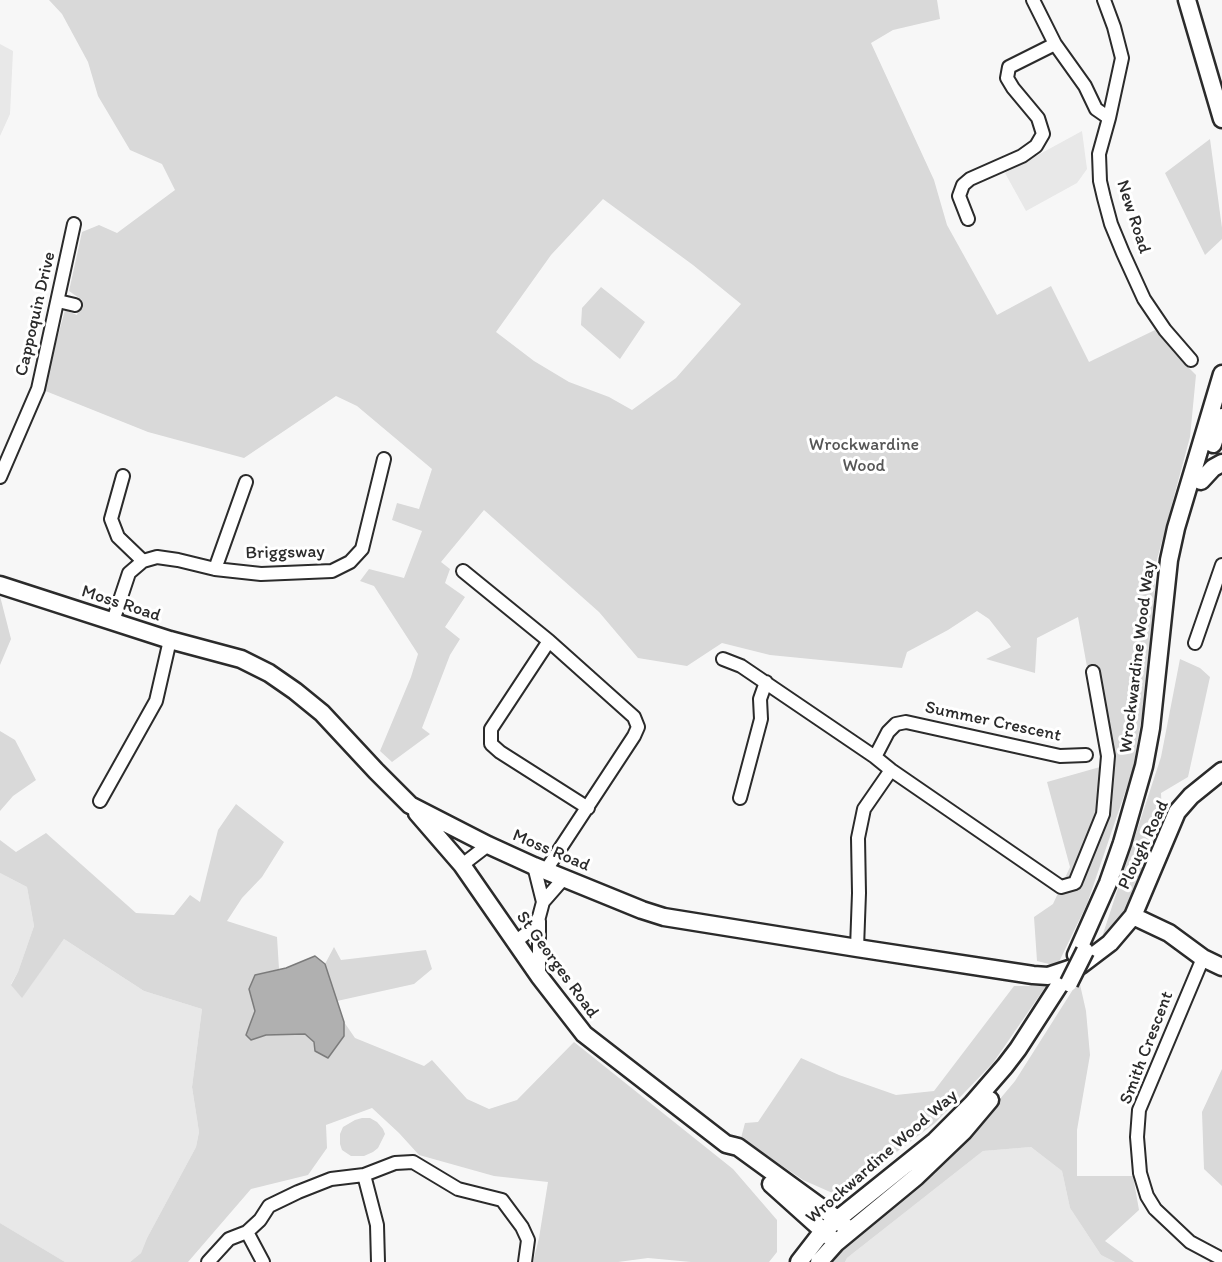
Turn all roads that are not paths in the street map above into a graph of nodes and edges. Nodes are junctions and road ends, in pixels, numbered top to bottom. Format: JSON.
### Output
{"nodes":[{"id":1,"x":1033,"y":0,"type":"edge"},
{"id":2,"x":1104,"y":0,"type":"edge"},
{"id":3,"x":1187,"y":0,"type":"edge"},
{"id":4,"x":1194,"y":0,"type":"edge"},
{"id":5,"x":1055,"y":44,"type":"junction"},
{"id":6,"x":1222,"y":94,"type":"edge"},
{"id":7,"x":1109,"y":118,"type":"junction"},
{"id":8,"x":1222,"y":119,"type":"edge"},
{"id":9,"x":968,"y":219,"type":"dead end"},
{"id":10,"x":74,"y":224,"type":"dead end"},
{"id":11,"x":58,"y":301,"type":"junction"},
{"id":12,"x":75,"y":305,"type":"dead end"},
{"id":13,"x":1191,"y":360,"type":"dead end"},
{"id":14,"x":1222,"y":374,"type":"edge"},
{"id":15,"x":1222,"y":417,"type":"edge"},
{"id":16,"x":1213,"y":443,"type":"edge"},
{"id":17,"x":384,"y":459,"type":"dead end"},
{"id":18,"x":1222,"y":463,"type":"edge"},
{"id":19,"x":123,"y":476,"type":"dead end"},
{"id":20,"x":0,"y":477,"type":"edge"},
{"id":21,"x":1201,"y":481,"type":"junction"},
{"id":22,"x":246,"y":482,"type":"dead end"},
{"id":23,"x":143,"y":561,"type":"junction"},
{"id":24,"x":1222,"y":565,"type":"edge"},
{"id":25,"x":215,"y":569,"type":"junction"},
{"id":26,"x":463,"y":571,"type":"dead end"},
{"id":27,"x":0,"y":585,"type":"edge"},
{"id":28,"x":113,"y":621,"type":"junction"},
{"id":29,"x":170,"y":640,"type":"junction"},
{"id":30,"x":549,"y":640,"type":"junction"},
{"id":31,"x":1195,"y":643,"type":"dead end"},
{"id":32,"x":723,"y":659,"type":"dead end"},
{"id":33,"x":1094,"y":672,"type":"dead end"},
{"id":34,"x":766,"y":682,"type":"junction"},
{"id":35,"x":1086,"y":755,"type":"dead end"},
{"id":36,"x":875,"y":757,"type":"junction"},
{"id":37,"x":891,"y":770,"type":"junction"},
{"id":38,"x":1222,"y":771,"type":"edge"},
{"id":39,"x":740,"y":798,"type":"dead end"},
{"id":40,"x":100,"y":801,"type":"dead end"},
{"id":41,"x":410,"y":805,"type":"junction"},
{"id":42,"x":588,"y":808,"type":"junction"},
{"id":43,"x":488,"y":845,"type":"junction"},
{"id":44,"x":462,"y":865,"type":"junction"},
{"id":45,"x":540,"y":868,"type":"junction"},
{"id":46,"x":564,"y":878,"type":"junction"},
{"id":47,"x":543,"y":902,"type":"junction"},
{"id":48,"x":539,"y":916,"type":"junction"},
{"id":49,"x":1133,"y":916,"type":"junction"},
{"id":50,"x":515,"y":942,"type":"junction"},
{"id":51,"x":857,"y":948,"type":"junction"},
{"id":52,"x":1081,"y":953,"type":"junction"},
{"id":53,"x":1203,"y":958,"type":"junction"},
{"id":54,"x":1222,"y":967,"type":"edge"},
{"id":55,"x":539,"y":976,"type":"junction"},
{"id":56,"x":1065,"y":983,"type":"junction"},
{"id":57,"x":726,"y":1144,"type":"junction"},
{"id":58,"x":364,"y":1175,"type":"junction"},
{"id":59,"x":837,"y":1219,"type":"junction"},
{"id":60,"x":850,"y":1231,"type":"junction"},
{"id":61,"x":247,"y":1232,"type":"junction"},
{"id":62,"x":830,"y":1237,"type":"junction"},
{"id":63,"x":1222,"y":1259,"type":"edge"},
{"id":64,"x":208,"y":1262,"type":"edge"},
{"id":65,"x":264,"y":1262,"type":"edge"},
{"id":66,"x":378,"y":1262,"type":"edge"},
{"id":67,"x":525,"y":1262,"type":"edge"},
{"id":68,"x":798,"y":1262,"type":"edge"},
{"id":69,"x":819,"y":1262,"type":"edge"}],
"edges":[{"from":1,"to":5,"type":"street"},
{"from":2,"to":7,"type":"street","name":"New Road"},
{"from":3,"to":8,"type":"street"},
{"from":4,"to":6,"type":"street"},
{"from":5,"to":7,"type":"street"},
{"from":5,"to":9,"type":"street"},
{"from":7,"to":13,"type":"street","name":"New Road"},
{"from":10,"to":11,"type":"street","name":"Cappoquin Drive"},
{"from":11,"to":12,"type":"street"},
{"from":11,"to":20,"type":"street","name":"Cappoquin Drive"},
{"from":14,"to":16,"type":"street","name":"Wrockwardine Wood Way"},
{"from":15,"to":16,"type":"street","name":"Wrockwardine Wood Way"},
{"from":16,"to":21,"type":"street","name":"Wrockwardine Wood Way"},
{"from":16,"to":52,"type":"street","name":"Wrockwardine Wood Way"},
{"from":17,"to":25,"type":"street","name":"Briggsway"},
{"from":18,"to":21,"type":"street"},
{"from":19,"to":23,"type":"street"},
{"from":21,"to":52,"type":"street","name":"Wrockwardine Wood Way"},
{"from":22,"to":25,"type":"street"},
{"from":23,"to":25,"type":"street","name":"Briggsway"},
{"from":23,"to":28,"type":"street"},
{"from":24,"to":31,"type":"street"},
{"from":26,"to":30,"type":"street"},
{"from":27,"to":28,"type":"street","name":"Moss Road"},
{"from":28,"to":29,"type":"street","name":"Moss Road"},
{"from":29,"to":40,"type":"street"},
{"from":29,"to":41,"type":"street","name":"Moss Road"},
{"from":30,"to":42,"type":"street"},
{"from":30,"to":42,"type":"street"},
{"from":32,"to":34,"type":"street"},
{"from":33,"to":37,"type":"street"},
{"from":34,"to":36,"type":"street"},
{"from":34,"to":39,"type":"street"},
{"from":35,"to":36,"type":"street","name":"Summer Crescent"},
{"from":36,"to":37,"type":"street"},
{"from":37,"to":51,"type":"street"},
{"from":38,"to":49,"type":"street","name":"Plough Road"},
{"from":41,"to":43,"type":"street","name":"Moss Road"},
{"from":41,"to":44,"type":"street","name":"St Georges Road"},
{"from":42,"to":45,"type":"street"},
{"from":43,"to":44,"type":"street"},
{"from":43,"to":45,"type":"street","name":"Moss Road"},
{"from":44,"to":50,"type":"street","name":"St Georges Road"},
{"from":45,"to":46,"type":"street","name":"Moss Road"},
{"from":45,"to":47,"type":"street"},
{"from":46,"to":47,"type":"street"},
{"from":46,"to":51,"type":"street","name":"Moss Road"},
{"from":47,"to":48,"type":"street"},
{"from":48,"to":50,"type":"street"},
{"from":48,"to":55,"type":"street"},
{"from":49,"to":51,"type":"street","name":"Moss Road"},
{"from":49,"to":53,"type":"street"},
{"from":50,"to":55,"type":"street","name":"St Georges Road"},
{"from":52,"to":56,"type":"street","name":"Wrockwardine Wood Way","bridge":true},
{"from":53,"to":54,"type":"street"},
{"from":53,"to":63,"type":"street","name":"Smith Crescent"},
{"from":55,"to":57,"type":"street","name":"St Georges Road"},
{"from":56,"to":59,"type":"street","name":"Wrockwardine Wood Way"},
{"from":56,"to":60,"type":"street","name":"Wrockwardine Wood Way"},
{"from":57,"to":59,"type":"street","name":"St Georges Road"},
{"from":57,"to":62,"type":"street","name":"St Georges Road"},
{"from":58,"to":61,"type":"street"},
{"from":58,"to":66,"type":"street"},
{"from":58,"to":67,"type":"street"},
{"from":59,"to":60,"type":"street","name":"St Georges Road"},
{"from":59,"to":62,"type":"street","name":"Wrockwardine Wood Way"},
{"from":60,"to":62,"type":"street","name":"Wrockwardine Wood Way"},
{"from":61,"to":64,"type":"street"},
{"from":61,"to":65,"type":"street"},
{"from":62,"to":68,"type":"street","name":"Wrockwardine Wood Way"},
{"from":62,"to":69,"type":"street","name":"Wrockwardine Wood Way"}]}
